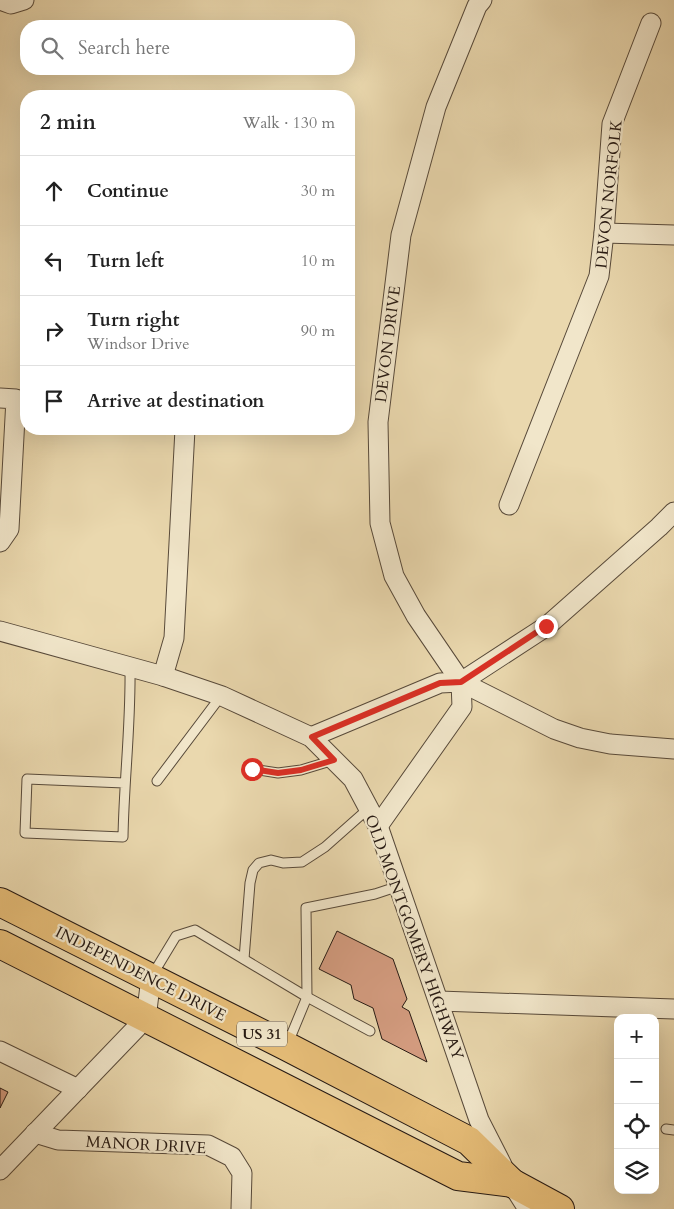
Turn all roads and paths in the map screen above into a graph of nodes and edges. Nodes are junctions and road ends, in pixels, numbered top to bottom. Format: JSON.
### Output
{"nodes":[{"id":1,"x":0,"y":0,"type":"edge"},
{"id":2,"x":24,"y":0,"type":"edge"},
{"id":3,"x":482,"y":0,"type":"edge"},
{"id":4,"x":651,"y":23,"type":"dead end"},
{"id":5,"x":604,"y":233,"type":"junction"},
{"id":6,"x":674,"y":235,"type":"edge"},
{"id":7,"x":0,"y":398,"type":"edge"},
{"id":8,"x":185,"y":435,"type":"edge"},
{"id":9,"x":510,"y":505,"type":"dead end"},
{"id":10,"x":674,"y":512,"type":"edge"},
{"id":11,"x":0,"y":542,"type":"edge"},
{"id":12,"x":0,"y":632,"type":"edge"},
{"id":13,"x":130,"y":667,"type":"junction"},
{"id":14,"x":163,"y":676,"type":"junction"},
{"id":15,"x":461,"y":682,"type":"junction"},
{"id":16,"x":222,"y":696,"type":"junction"},
{"id":17,"x":312,"y":737,"type":"junction"},
{"id":18,"x":674,"y":749,"type":"edge"},
{"id":19,"x":334,"y":760,"type":"junction"},
{"id":20,"x":252,"y":769,"type":"dead end"},
{"id":21,"x":157,"y":781,"type":"dead end"},
{"id":22,"x":124,"y":782,"type":"junction"},
{"id":23,"x":369,"y":808,"type":"junction"},
{"id":24,"x":378,"y":826,"type":"junction"},
{"id":25,"x":399,"y":886,"type":"junction"},
{"id":26,"x":0,"y":902,"type":"edge"},
{"id":27,"x":0,"y":944,"type":"edge"},
{"id":28,"x":244,"y":959,"type":"junction"},
{"id":29,"x":151,"y":978,"type":"junction"},
{"id":30,"x":307,"y":997,"type":"junction"},
{"id":31,"x":439,"y":1000,"type":"junction"},
{"id":32,"x":674,"y":1009,"type":"edge"},
{"id":33,"x":146,"y":1018,"type":"junction"},
{"id":34,"x":370,"y":1031,"type":"dead end"},
{"id":35,"x":286,"y":1046,"type":"junction"},
{"id":36,"x":0,"y":1051,"type":"edge"},
{"id":37,"x":78,"y":1089,"type":"junction"},
{"id":38,"x":35,"y":1133,"type":"junction"},
{"id":39,"x":0,"y":1170,"type":"edge"},
{"id":40,"x":512,"y":1183,"type":"junction"},
{"id":41,"x":241,"y":1209,"type":"edge"},
{"id":42,"x":528,"y":1209,"type":"edge"},
{"id":43,"x":537,"y":1209,"type":"edge"},
{"id":44,"x":560,"y":1209,"type":"edge"}],
"edges":[{"from":1,"to":2,"type":"street"},
{"from":3,"to":15,"type":"street","name":"DEVON DRIVE"},
{"from":4,"to":5,"type":"street","name":"DEVON NORFOLK"},
{"from":5,"to":6,"type":"street"},
{"from":5,"to":9,"type":"street","name":"DEVON NORFOLK"},
{"from":7,"to":11,"type":"street"},
{"from":8,"to":14,"type":"street"},
{"from":10,"to":15,"type":"street"},
{"from":12,"to":13,"type":"street","name":"OLD MONTGOMERY HIGHWAY"},
{"from":13,"to":14,"type":"street","name":"OLD MONTGOMERY HIGHWAY"},
{"from":13,"to":22,"type":"lane"},
{"from":14,"to":16,"type":"street","name":"OLD MONTGOMERY HIGHWAY"},
{"from":15,"to":17,"type":"street"},
{"from":15,"to":18,"type":"street"},
{"from":15,"to":24,"type":"street"},
{"from":16,"to":17,"type":"street","name":"OLD MONTGOMERY HIGHWAY"},
{"from":16,"to":21,"type":"lane"},
{"from":17,"to":19,"type":"street","name":"OLD MONTGOMERY HIGHWAY"},
{"from":19,"to":20,"type":"lane"},
{"from":19,"to":23,"type":"street","name":"OLD MONTGOMERY HIGHWAY"},
{"from":22,"to":22,"type":"lane"},
{"from":23,"to":24,"type":"street","name":"OLD MONTGOMERY HIGHWAY"},
{"from":23,"to":28,"type":"lane"},
{"from":24,"to":25,"type":"street","name":"OLD MONTGOMERY HIGHWAY"},
{"from":25,"to":30,"type":"lane"},
{"from":25,"to":31,"type":"street","name":"OLD MONTGOMERY HIGHWAY"},
{"from":26,"to":29,"type":"main road","name":"INDEPENDENCE DRIVE","number":"US 31"},
{"from":27,"to":33,"type":"main road","name":"INDEPENDENCE DRIVE","number":"US 31"},
{"from":28,"to":29,"type":"lane"},
{"from":28,"to":30,"type":"lane"},
{"from":29,"to":33,"type":"street"},
{"from":29,"to":35,"type":"main road","name":"INDEPENDENCE DRIVE","number":"US 31"},
{"from":30,"to":34,"type":"lane"},
{"from":30,"to":35,"type":"lane"},
{"from":31,"to":32,"type":"street"},
{"from":31,"to":40,"type":"street","name":"OLD MONTGOMERY HIGHWAY"},
{"from":33,"to":37,"type":"street"},
{"from":33,"to":40,"type":"main road","name":"INDEPENDENCE DRIVE","number":"US 31"},
{"from":35,"to":40,"type":"main road","name":"INDEPENDENCE DRIVE","number":"US 31"},
{"from":36,"to":37,"type":"street"},
{"from":37,"to":38,"type":"street"},
{"from":38,"to":39,"type":"street"},
{"from":38,"to":41,"type":"street","name":"MANOR DRIVE"},
{"from":40,"to":42,"type":"street"},
{"from":40,"to":43,"type":"street","name":"OLD MONTGOMERY HIGHWAY"},
{"from":40,"to":44,"type":"main road","name":"INDEPENDENCE DRIVE","number":"US 31"}]}
